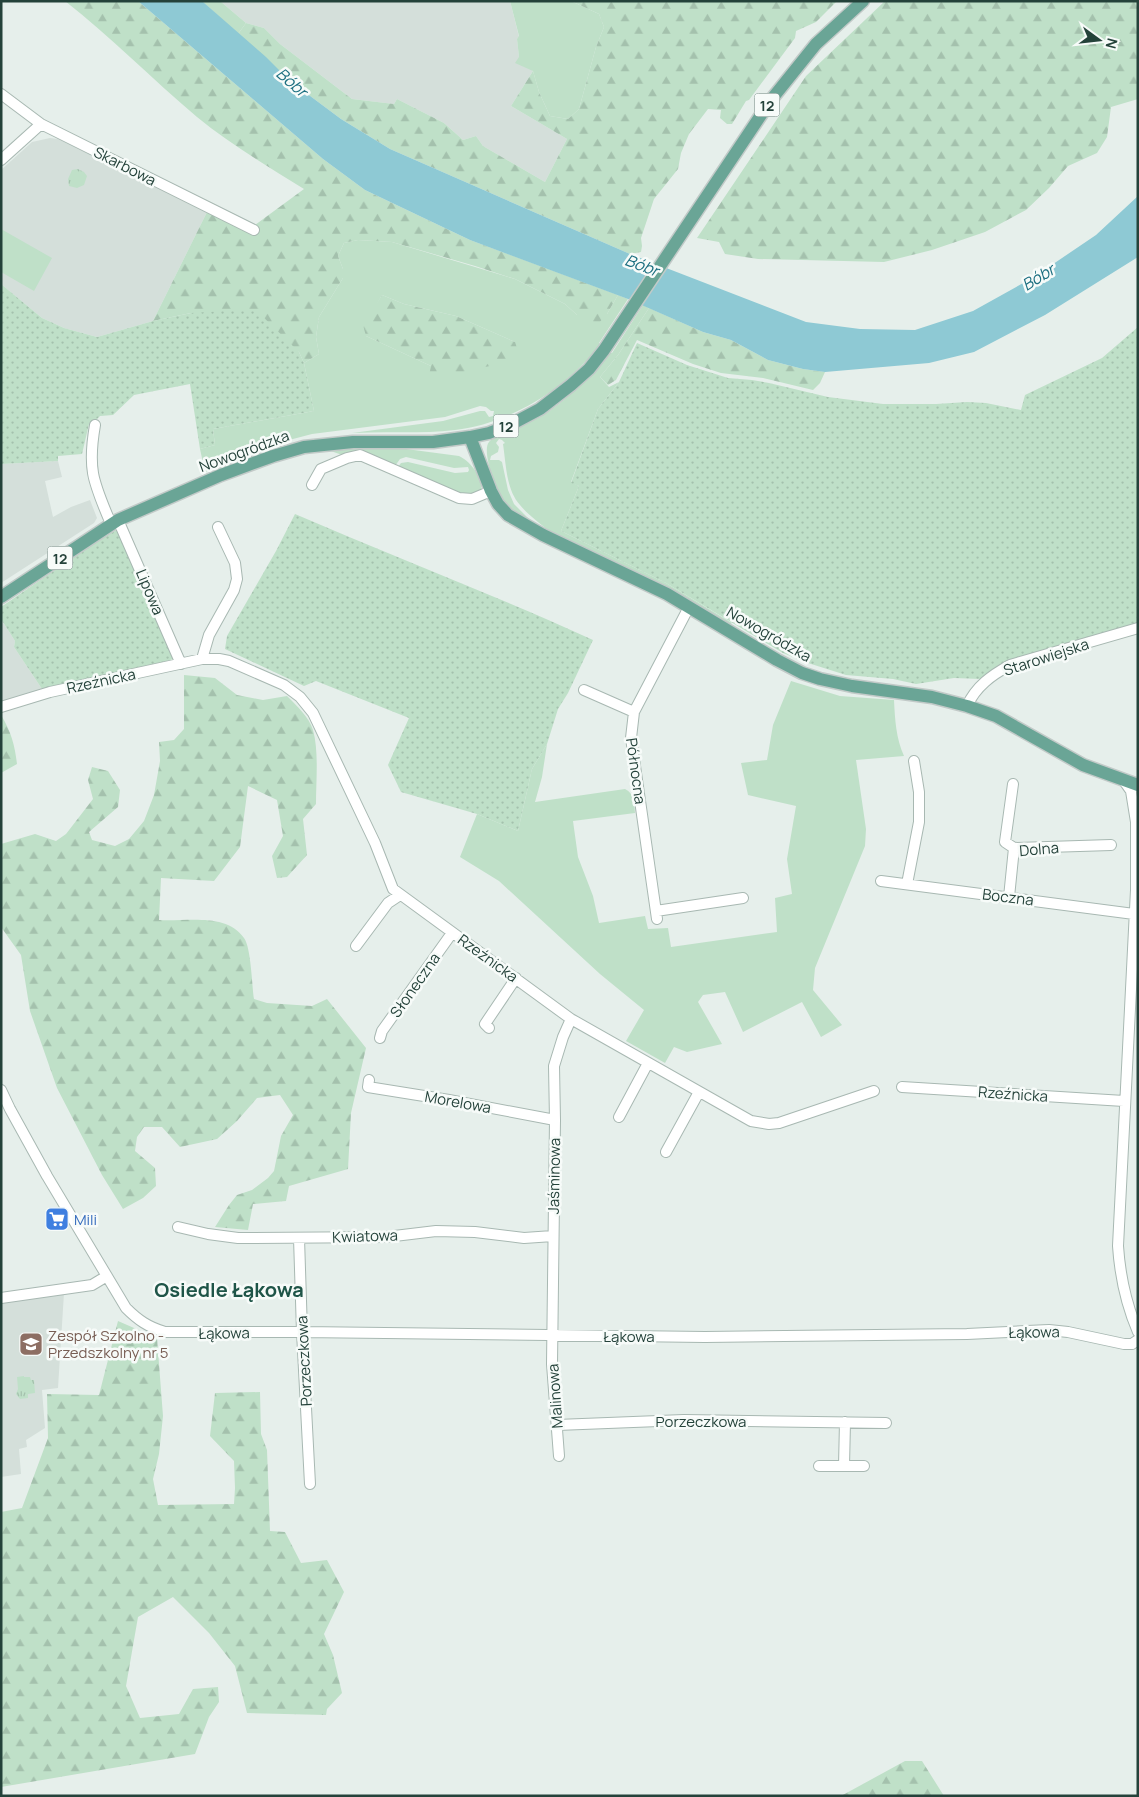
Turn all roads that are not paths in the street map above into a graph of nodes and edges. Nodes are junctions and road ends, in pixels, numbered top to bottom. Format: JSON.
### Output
{"nodes":[{"id":1,"x":863,"y":1,"type":"edge"},
{"id":2,"x":1,"y":94,"type":"edge"},
{"id":3,"x":41,"y":124,"type":"junction"},
{"id":4,"x":1,"y":160,"type":"edge"},
{"id":5,"x":254,"y":230,"type":"dead end"},
{"id":6,"x":95,"y":425,"type":"dead end"},
{"id":7,"x":470,"y":437,"type":"junction"},
{"id":8,"x":312,"y":485,"type":"dead end"},
{"id":9,"x":491,"y":491,"type":"junction"},
{"id":10,"x":115,"y":522,"type":"junction"},
{"id":11,"x":218,"y":526,"type":"dead end"},
{"id":12,"x":1,"y":597,"type":"edge"},
{"id":13,"x":689,"y":607,"type":"junction"},
{"id":14,"x":1138,"y":628,"type":"edge"},
{"id":15,"x":202,"y":660,"type":"junction"},
{"id":16,"x":181,"y":664,"type":"junction"},
{"id":17,"x":584,"y":690,"type":"dead end"},
{"id":18,"x":967,"y":706,"type":"junction"},
{"id":19,"x":1,"y":707,"type":"edge"},
{"id":20,"x":634,"y":712,"type":"junction"},
{"id":21,"x":914,"y":761,"type":"dead end"},
{"id":22,"x":1124,"y":781,"type":"junction"},
{"id":23,"x":1013,"y":784,"type":"dead end"},
{"id":24,"x":1138,"y":785,"type":"edge"},
{"id":25,"x":1137,"y":820,"type":"edge"},
{"id":26,"x":1111,"y":845,"type":"dead end"},
{"id":27,"x":1014,"y":848,"type":"junction"},
{"id":28,"x":881,"y":881,"type":"dead end"},
{"id":29,"x":907,"y":884,"type":"junction"},
{"id":30,"x":400,"y":895,"type":"junction"},
{"id":31,"x":1009,"y":897,"type":"junction"},
{"id":32,"x":743,"y":898,"type":"dead end"},
{"id":33,"x":1134,"y":914,"type":"junction"},
{"id":34,"x":452,"y":933,"type":"junction"},
{"id":35,"x":356,"y":946,"type":"dead end"},
{"id":36,"x":516,"y":978,"type":"junction"},
{"id":37,"x":571,"y":1019,"type":"junction"},
{"id":38,"x":489,"y":1028,"type":"dead end"},
{"id":39,"x":380,"y":1038,"type":"dead end"},
{"id":40,"x":648,"y":1063,"type":"junction"},
{"id":41,"x":369,"y":1080,"type":"dead end"},
{"id":42,"x":902,"y":1087,"type":"dead end"},
{"id":43,"x":1,"y":1090,"type":"edge"},
{"id":44,"x":874,"y":1091,"type":"dead end"},
{"id":45,"x":699,"y":1092,"type":"junction"},
{"id":46,"x":1124,"y":1101,"type":"junction"},
{"id":47,"x":619,"y":1117,"type":"dead end"},
{"id":48,"x":555,"y":1120,"type":"junction"},
{"id":49,"x":666,"y":1152,"type":"dead end"},
{"id":50,"x":178,"y":1227,"type":"dead end"},
{"id":51,"x":553,"y":1236,"type":"junction"},
{"id":52,"x":299,"y":1238,"type":"junction"},
{"id":53,"x":107,"y":1276,"type":"junction"},
{"id":54,"x":1,"y":1298,"type":"edge"},
{"id":55,"x":302,"y":1332,"type":"junction"},
{"id":56,"x":1138,"y":1332,"type":"edge"},
{"id":57,"x":552,"y":1336,"type":"junction"},
{"id":58,"x":1138,"y":1340,"type":"edge"},
{"id":59,"x":845,"y":1422,"type":"junction"},
{"id":60,"x":886,"y":1423,"type":"dead end"},
{"id":61,"x":557,"y":1424,"type":"junction"},
{"id":62,"x":559,"y":1456,"type":"dead end"},
{"id":63,"x":819,"y":1466,"type":"dead end"},
{"id":64,"x":844,"y":1466,"type":"junction"},
{"id":65,"x":864,"y":1466,"type":"dead end"},
{"id":66,"x":310,"y":1484,"type":"dead end"}],
"edges":[{"from":1,"to":7,"type":"main road","number":"12"},
{"from":2,"to":3,"type":"street","name":"Skarbowa"},
{"from":3,"to":4,"type":"street"},
{"from":3,"to":5,"type":"street","name":"Skarbowa"},
{"from":6,"to":10,"type":"street","name":"Lipowa"},
{"from":7,"to":9,"type":"main road","name":"Nowogródzka"},
{"from":7,"to":10,"type":"main road","name":"Nowogródzka","number":"12"},
{"from":8,"to":9,"type":"street"},
{"from":9,"to":13,"type":"main road","name":"Nowogródzka"},
{"from":10,"to":12,"type":"main road","name":"Nowogródzka","number":"12"},
{"from":10,"to":16,"type":"street","name":"Lipowa"},
{"from":11,"to":15,"type":"street"},
{"from":13,"to":18,"type":"main road","name":"Nowogródzka"},
{"from":13,"to":20,"type":"street","name":"Północna"},
{"from":14,"to":18,"type":"street","name":"Starowiejska"},
{"from":15,"to":16,"type":"street","name":"Rzeźnicka"},
{"from":15,"to":30,"type":"street","name":"Rzeźnicka"},
{"from":16,"to":19,"type":"street","name":"Rzeźnicka"},
{"from":17,"to":20,"type":"street"},
{"from":18,"to":22,"type":"main road","name":"Nowogródzka"},
{"from":20,"to":32,"type":"street","name":"Północna"},
{"from":21,"to":29,"type":"street"},
{"from":22,"to":24,"type":"main road","name":"Nowogródzka"},
{"from":22,"to":25,"type":"street"},
{"from":23,"to":27,"type":"street"},
{"from":25,"to":33,"type":"street"},
{"from":26,"to":27,"type":"street","name":"Dolna"},
{"from":27,"to":31,"type":"street","name":"Dolna"},
{"from":28,"to":29,"type":"street","name":"Boczna"},
{"from":29,"to":31,"type":"street","name":"Boczna"},
{"from":30,"to":34,"type":"street","name":"Rzeźnicka"},
{"from":30,"to":35,"type":"street"},
{"from":31,"to":33,"type":"street","name":"Boczna"},
{"from":33,"to":46,"type":"street"},
{"from":34,"to":36,"type":"street","name":"Rzeźnicka"},
{"from":34,"to":39,"type":"street","name":"Słoneczna"},
{"from":36,"to":37,"type":"street","name":"Rzeźnicka"},
{"from":36,"to":38,"type":"street"},
{"from":37,"to":40,"type":"street","name":"Rzeźnicka"},
{"from":37,"to":48,"type":"street","name":"Jaśminowa"},
{"from":40,"to":45,"type":"street","name":"Rzeźnicka"},
{"from":40,"to":47,"type":"street"},
{"from":41,"to":48,"type":"street","name":"Morelowa"},
{"from":42,"to":46,"type":"street","name":"Rzeźnicka"},
{"from":43,"to":53,"type":"street","name":"Łąkowa"},
{"from":44,"to":45,"type":"street","name":"Rzeźnicka"},
{"from":45,"to":49,"type":"street"},
{"from":46,"to":56,"type":"street"},
{"from":48,"to":51,"type":"street","name":"Jaśminowa"},
{"from":50,"to":52,"type":"street","name":"Kwiatowa"},
{"from":51,"to":52,"type":"street","name":"Kwiatowa"},
{"from":51,"to":57,"type":"street","name":"Jaśminowa"},
{"from":52,"to":55,"type":"street","name":"Porzeczkowa"},
{"from":53,"to":54,"type":"street"},
{"from":53,"to":55,"type":"street","name":"Łąkowa"},
{"from":55,"to":57,"type":"street","name":"Łąkowa"},
{"from":55,"to":66,"type":"street","name":"Porzeczkowa"},
{"from":57,"to":58,"type":"street","name":"Łąkowa"},
{"from":57,"to":61,"type":"street","name":"Malinowa"},
{"from":59,"to":60,"type":"street","name":"Porzeczkowa"},
{"from":59,"to":61,"type":"street","name":"Porzeczkowa"},
{"from":59,"to":64,"type":"street"},
{"from":61,"to":62,"type":"street","name":"Malinowa"},
{"from":63,"to":64,"type":"street"},
{"from":64,"to":65,"type":"street"}]}
